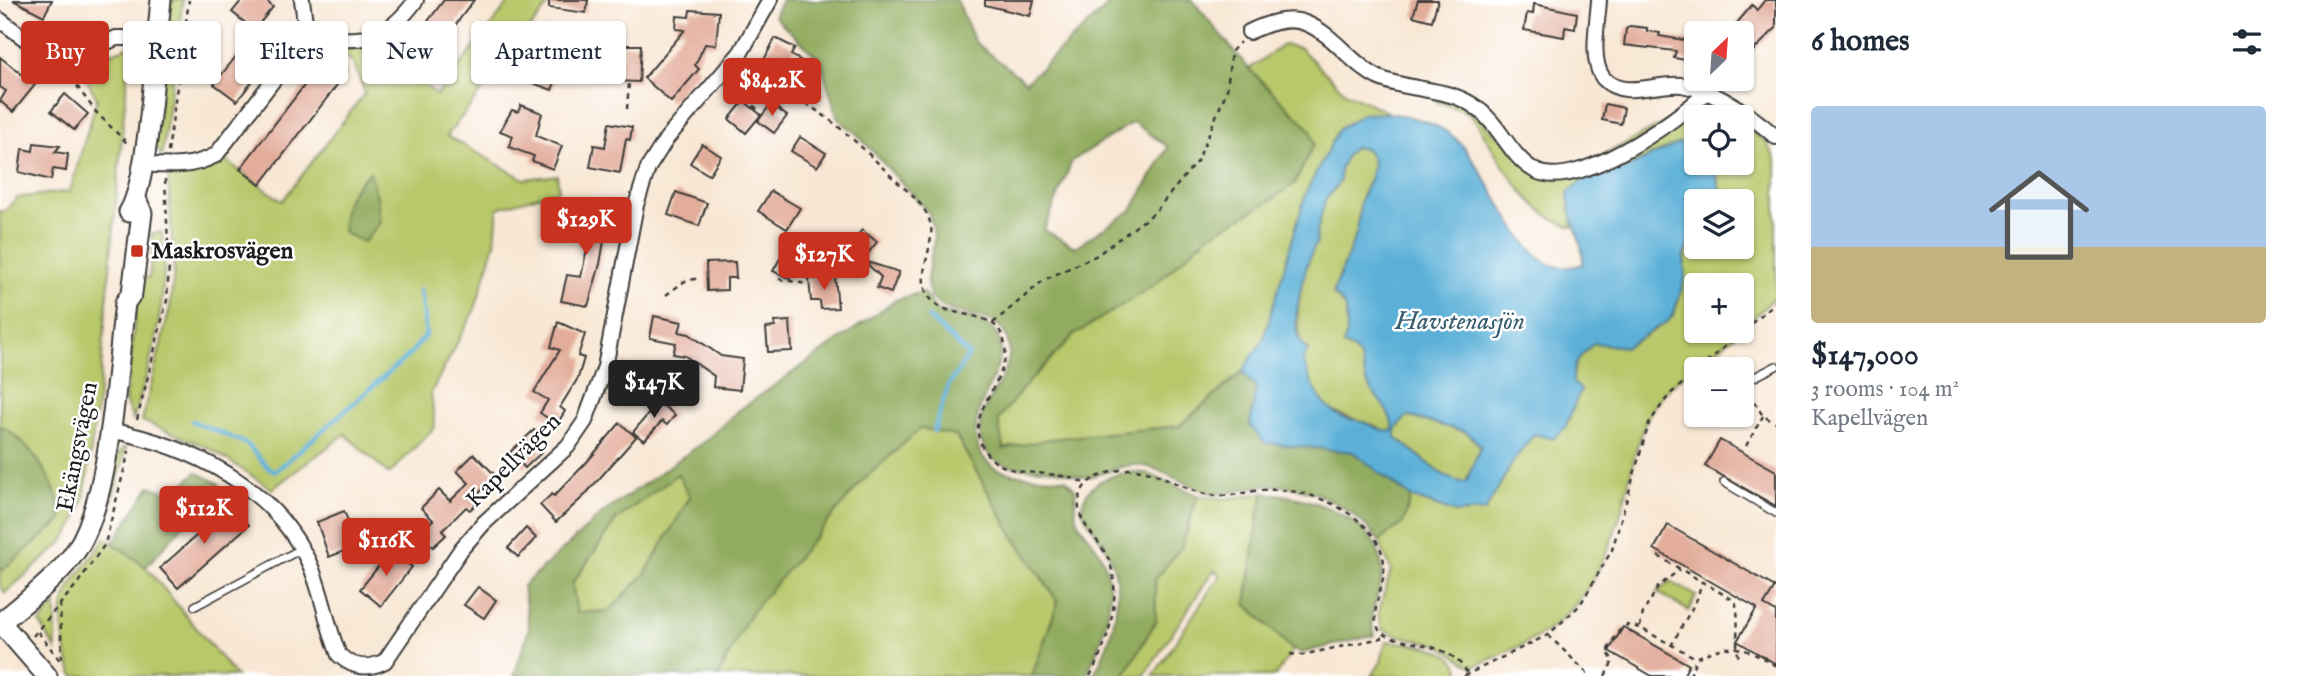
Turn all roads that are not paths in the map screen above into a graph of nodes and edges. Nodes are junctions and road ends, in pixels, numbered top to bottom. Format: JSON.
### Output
{"nodes":[{"id":1,"x":161,"y":0,"type":"edge"},
{"id":2,"x":302,"y":0,"type":"edge"},
{"id":3,"x":416,"y":0,"type":"edge"},
{"id":4,"x":770,"y":0,"type":"edge"},
{"id":5,"x":1599,"y":0,"type":"edge"},
{"id":6,"x":0,"y":20,"type":"edge"},
{"id":7,"x":158,"y":21,"type":"edge"},
{"id":8,"x":305,"y":21,"type":"edge"},
{"id":9,"x":1249,"y":32,"type":"road end"},
{"id":10,"x":123,"y":38,"type":"edge"},
{"id":11,"x":348,"y":40,"type":"edge"},
{"id":12,"x":151,"y":84,"type":"edge"},
{"id":13,"x":270,"y":84,"type":"edge"},
{"id":14,"x":1706,"y":93,"type":"junction"},
{"id":15,"x":1776,"y":137,"type":"edge"},
{"id":16,"x":142,"y":164,"type":"junction"},
{"id":17,"x":1776,"y":366,"type":"edge"},
{"id":18,"x":1754,"y":377,"type":"edge"},
{"id":19,"x":109,"y":430,"type":"junction"},
{"id":20,"x":1724,"y":482,"type":"dead end"},
{"id":21,"x":1776,"y":513,"type":"edge"},
{"id":22,"x":301,"y":549,"type":"junction"},
{"id":23,"x":195,"y":606,"type":"dead end"},
{"id":24,"x":1,"y":623,"type":"edge"},
{"id":25,"x":47,"y":676,"type":"edge"}],
"edges":[{"from":1,"to":7,"type":"street","name":"Ekängsvägen"},
{"from":2,"to":8,"type":"street"},
{"from":3,"to":11,"type":"street"},
{"from":4,"to":22,"type":"street","name":"Kapellvägen"},
{"from":5,"to":14,"type":"street"},
{"from":6,"to":10,"type":"street"},
{"from":9,"to":14,"type":"street"},
{"from":12,"to":16,"type":"street","name":"Ekängsvägen"},
{"from":13,"to":16,"type":"street"},
{"from":14,"to":15,"type":"street"},
{"from":16,"to":19,"type":"street","name":"Ekängsvägen"},
{"from":17,"to":18,"type":"lane"},
{"from":19,"to":22,"type":"street","name":"Kapellvägen"},
{"from":19,"to":24,"type":"street","name":"Ekängsvägen"},
{"from":20,"to":21,"type":"lane"},
{"from":22,"to":23,"type":"lane"},
{"from":24,"to":25,"type":"street","name":"Ekängsvägen"}]}
